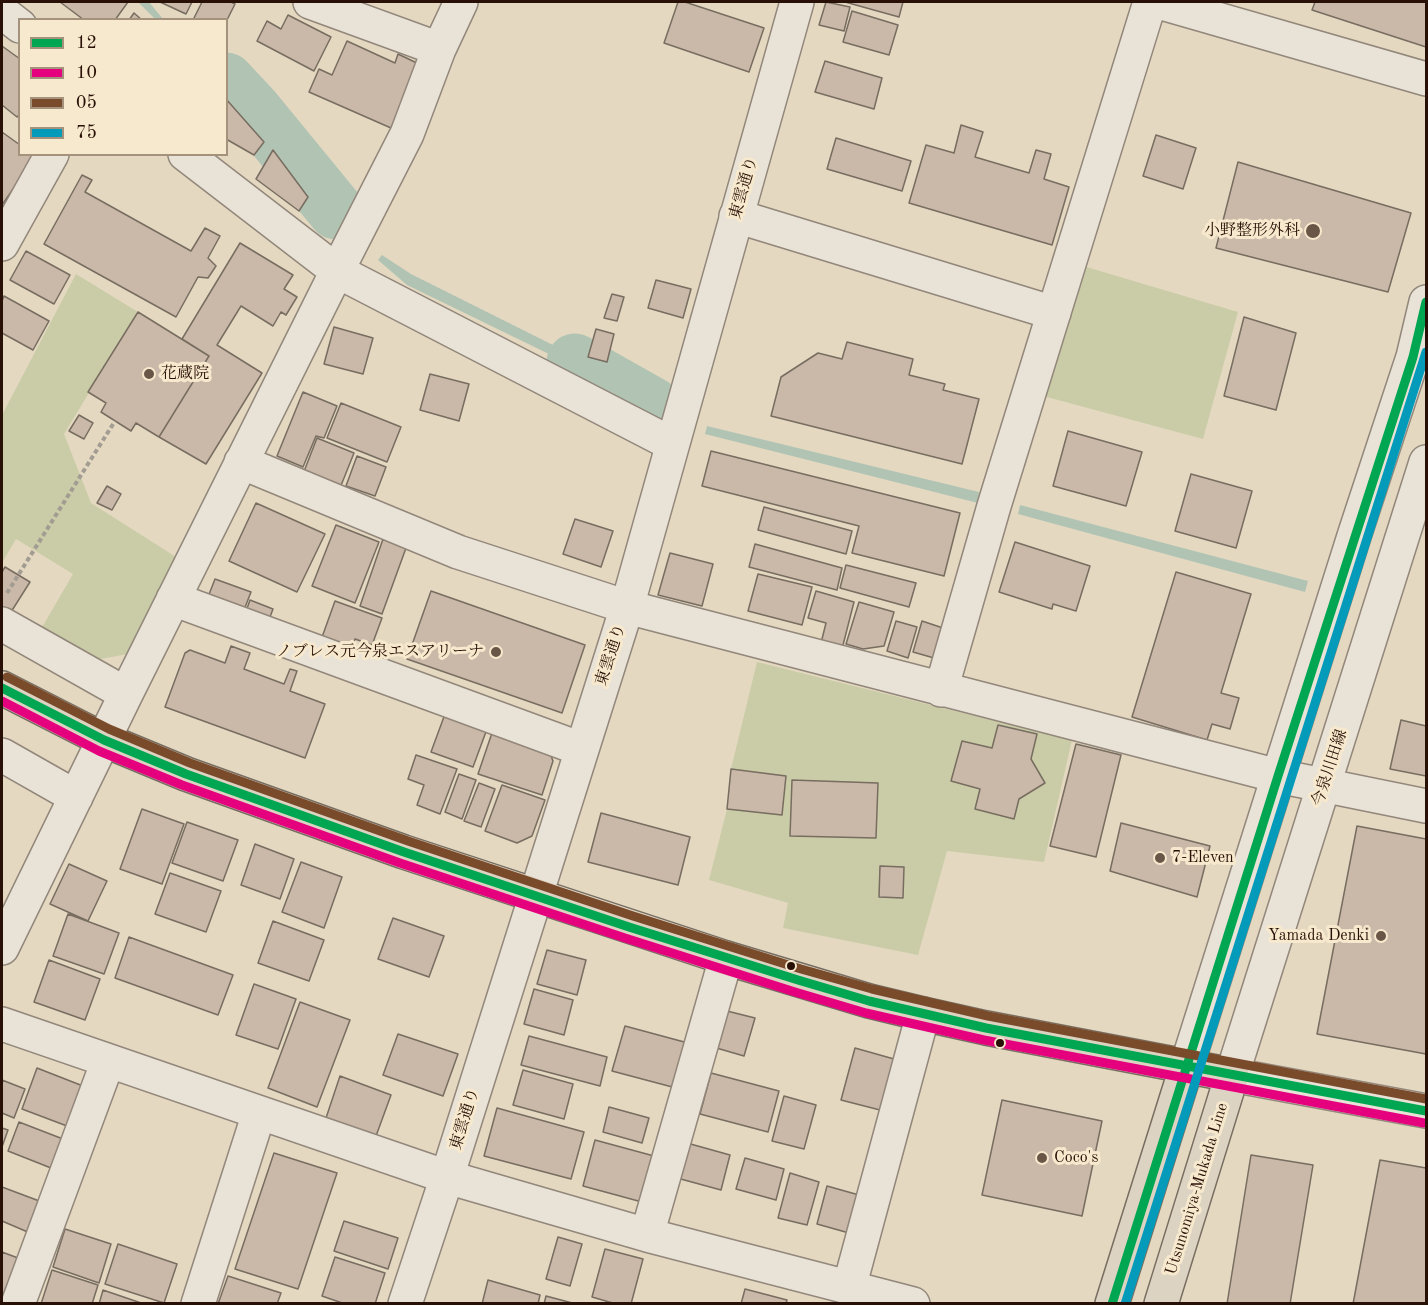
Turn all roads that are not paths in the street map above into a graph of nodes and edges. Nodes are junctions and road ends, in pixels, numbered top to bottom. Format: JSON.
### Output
{"nodes":[{"id":1,"x":310,"y":2,"type":"edge"},
{"id":2,"x":461,"y":2,"type":"edge"},
{"id":3,"x":797,"y":2,"type":"edge"},
{"id":4,"x":1150,"y":2,"type":"edge"},
{"id":5,"x":1158,"y":2,"type":"edge"},
{"id":6,"x":2,"y":12,"type":"edge"},
{"id":7,"x":1243,"y":13,"type":"edge"},
{"id":8,"x":18,"y":24,"type":"edge"},
{"id":9,"x":439,"y":49,"type":"junction"},
{"id":10,"x":1426,"y":79,"type":"edge"},
{"id":11,"x":51,"y":156,"type":"edge"},
{"id":12,"x":188,"y":156,"type":"edge"},
{"id":13,"x":736,"y":216,"type":"junction"},
{"id":14,"x":2,"y":244,"type":"edge"},
{"id":15,"x":337,"y":272,"type":"junction"},
{"id":16,"x":1426,"y":302,"type":"edge"},
{"id":17,"x":1054,"y":313,"type":"junction"},
{"id":18,"x":672,"y":444,"type":"junction"},
{"id":19,"x":241,"y":462,"type":"junction"},
{"id":20,"x":1426,"y":462,"type":"edge"},
{"id":21,"x":172,"y":599,"type":"junction"},
{"id":22,"x":627,"y":607,"type":"junction"},
{"id":23,"x":2,"y":624,"type":"edge"},
{"id":24,"x":2,"y":688,"type":"edge"},
{"id":25,"x":941,"y":690,"type":"junction"},
{"id":26,"x":126,"y":694,"type":"junction"},
{"id":27,"x":104,"y":740,"type":"junction"},
{"id":28,"x":581,"y":749,"type":"junction"},
{"id":29,"x":2,"y":756,"type":"edge"},
{"id":30,"x":1278,"y":776,"type":"junction"},
{"id":31,"x":1324,"y":786,"type":"junction"},
{"id":32,"x":76,"y":797,"type":"junction"},
{"id":33,"x":1426,"y":806,"type":"edge"},
{"id":34,"x":535,"y":896,"type":"junction"},
{"id":35,"x":2,"y":948,"type":"edge"},
{"id":36,"x":726,"y":958,"type":"junction"},
{"id":37,"x":923,"y":1014,"type":"junction"},
{"id":38,"x":2,"y":1024,"type":"edge"},
{"id":39,"x":108,"y":1061,"type":"junction"},
{"id":40,"x":1186,"y":1065,"type":"junction"},
{"id":41,"x":1233,"y":1075,"type":"junction"},
{"id":42,"x":1426,"y":1111,"type":"edge"},
{"id":43,"x":258,"y":1113,"type":"junction"},
{"id":44,"x":447,"y":1178,"type":"junction"},
{"id":45,"x":647,"y":1235,"type":"junction"},
{"id":46,"x":849,"y":1288,"type":"junction"},
{"id":47,"x":18,"y":1304,"type":"edge"},
{"id":48,"x":198,"y":1304,"type":"edge"},
{"id":49,"x":405,"y":1304,"type":"edge"},
{"id":50,"x":913,"y":1304,"type":"edge"},
{"id":51,"x":1112,"y":1304,"type":"edge"},
{"id":52,"x":1161,"y":1304,"type":"edge"}],
"edges":[{"from":1,"to":9,"type":"street"},
{"from":2,"to":9,"type":"street"},
{"from":3,"to":13,"type":"street","name":"東雲通り"},
{"from":4,"to":17,"type":"street"},
{"from":5,"to":7,"type":"street"},
{"from":6,"to":8,"type":"street"},
{"from":7,"to":10,"type":"street"},
{"from":9,"to":15,"type":"street"},
{"from":11,"to":14,"type":"street"},
{"from":12,"to":15,"type":"street"},
{"from":13,"to":17,"type":"street"},
{"from":13,"to":18,"type":"street","name":"東雲通り"},
{"from":15,"to":18,"type":"street"},
{"from":15,"to":19,"type":"street"},
{"from":16,"to":30,"type":"street"},
{"from":17,"to":25,"type":"street"},
{"from":18,"to":22,"type":"street","name":"東雲通り"},
{"from":19,"to":21,"type":"street"},
{"from":19,"to":22,"type":"street"},
{"from":20,"to":31,"type":"street","name":"今泉川田線"},
{"from":21,"to":26,"type":"street"},
{"from":21,"to":28,"type":"street"},
{"from":22,"to":25,"type":"street"},
{"from":22,"to":28,"type":"street","name":"東雲通り"},
{"from":23,"to":26,"type":"street"},
{"from":24,"to":27,"type":"main road"},
{"from":25,"to":30,"type":"street"},
{"from":26,"to":27,"type":"street"},
{"from":27,"to":32,"type":"street"},
{"from":27,"to":34,"type":"main road"},
{"from":28,"to":34,"type":"street","name":"東雲通り"},
{"from":29,"to":32,"type":"street"},
{"from":30,"to":31,"type":"street"},
{"from":30,"to":40,"type":"street"},
{"from":31,"to":33,"type":"street"},
{"from":31,"to":41,"type":"street","name":"今泉川田線"},
{"from":32,"to":35,"type":"street"},
{"from":34,"to":36,"type":"main road"},
{"from":34,"to":44,"type":"street","name":"東雲通り"},
{"from":36,"to":37,"type":"main road"},
{"from":36,"to":45,"type":"street"},
{"from":37,"to":40,"type":"main road"},
{"from":37,"to":46,"type":"street"},
{"from":38,"to":39,"type":"street"},
{"from":39,"to":43,"type":"street"},
{"from":39,"to":47,"type":"street"},
{"from":40,"to":41,"type":"main road"},
{"from":40,"to":51,"type":"main road"},
{"from":41,"to":42,"type":"street"},
{"from":41,"to":52,"type":"main road","name":"Utsunomiya-Mukada Line"},
{"from":43,"to":44,"type":"street"},
{"from":43,"to":48,"type":"street"},
{"from":44,"to":45,"type":"street"},
{"from":44,"to":49,"type":"street","name":"東雲通り"},
{"from":45,"to":46,"type":"street"},
{"from":46,"to":50,"type":"street"}]}
